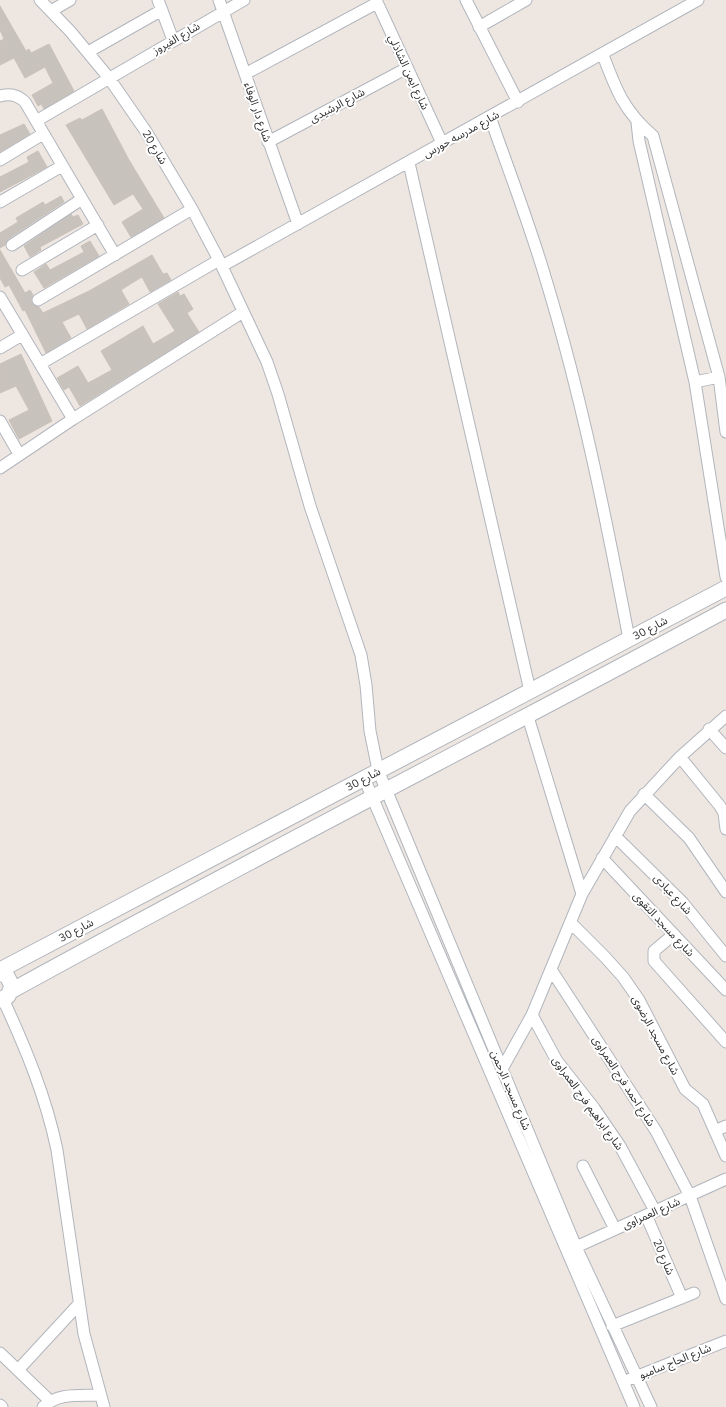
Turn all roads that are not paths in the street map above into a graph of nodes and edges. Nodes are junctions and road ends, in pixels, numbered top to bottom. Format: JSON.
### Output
{"nodes":[{"id":1,"x":40,"y":0,"type":"edge"},
{"id":2,"x":70,"y":0,"type":"edge"},
{"id":3,"x":219,"y":0,"type":"edge"},
{"id":4,"x":244,"y":0,"type":"edge"},
{"id":5,"x":466,"y":0,"type":"edge"},
{"id":6,"x":526,"y":0,"type":"edge"},
{"id":7,"x":698,"y":0,"type":"edge"},
{"id":8,"x":376,"y":1,"type":"edge"},
{"id":9,"x":160,"y":5,"type":"edge"},
{"id":10,"x":51,"y":11,"type":"junction"},
{"id":11,"x":223,"y":11,"type":"junction"},
{"id":12,"x":479,"y":27,"type":"junction"},
{"id":13,"x":173,"y":40,"type":"junction"},
{"id":14,"x":88,"y":52,"type":"junction"},
{"id":15,"x":603,"y":55,"type":"junction"},
{"id":16,"x":407,"y":68,"type":"junction"},
{"id":17,"x":245,"y":74,"type":"junction"},
{"id":18,"x":109,"y":78,"type":"junction"},
{"id":19,"x":0,"y":96,"type":"edge"},
{"id":20,"x":518,"y":102,"type":"junction"},
{"id":21,"x":490,"y":117,"type":"junction"},
{"id":22,"x":36,"y":121,"type":"junction"},
{"id":23,"x":637,"y":122,"type":"junction"},
{"id":24,"x":43,"y":134,"type":"junction"},
{"id":25,"x":268,"y":142,"type":"junction"},
{"id":26,"x":442,"y":143,"type":"junction"},
{"id":27,"x":0,"y":160,"type":"edge"},
{"id":28,"x":408,"y":163,"type":"junction"},
{"id":29,"x":62,"y":166,"type":"junction"},
{"id":30,"x":82,"y":200,"type":"junction"},
{"id":31,"x":0,"y":202,"type":"edge"},
{"id":32,"x":192,"y":209,"type":"junction"},
{"id":33,"x":298,"y":224,"type":"junction"},
{"id":34,"x":98,"y":225,"type":"junction"},
{"id":35,"x":12,"y":245,"type":"dead end"},
{"id":36,"x":115,"y":255,"type":"junction"},
{"id":37,"x":221,"y":263,"type":"junction"},
{"id":38,"x":22,"y":270,"type":"dead end"},
{"id":39,"x":0,"y":297,"type":"edge"},
{"id":40,"x":38,"y":300,"type":"dead end"},
{"id":41,"x":243,"y":312,"type":"junction"},
{"id":42,"x":22,"y":334,"type":"junction"},
{"id":43,"x":0,"y":348,"type":"edge"},
{"id":44,"x":40,"y":364,"type":"junction"},
{"id":45,"x":719,"y":377,"type":"junction"},
{"id":46,"x":695,"y":382,"type":"junction"},
{"id":47,"x":73,"y":419,"type":"junction"},
{"id":48,"x":0,"y":421,"type":"edge"},
{"id":49,"x":726,"y":432,"type":"edge"},
{"id":50,"x":19,"y":454,"type":"junction"},
{"id":51,"x":0,"y":468,"type":"edge"},
{"id":52,"x":726,"y":578,"type":"edge"},
{"id":53,"x":726,"y":588,"type":"edge"},
{"id":54,"x":726,"y":610,"type":"edge"},
{"id":55,"x":629,"y":639,"type":"junction"},
{"id":56,"x":530,"y":691,"type":"junction"},
{"id":57,"x":726,"y":716,"type":"edge"},
{"id":58,"x":480,"y":717,"type":"junction"},
{"id":59,"x":528,"y":717,"type":"junction"},
{"id":60,"x":709,"y":729,"type":"junction"},
{"id":61,"x":490,"y":736,"type":"junction"},
{"id":62,"x":726,"y":748,"type":"edge"},
{"id":63,"x":680,"y":757,"type":"junction"},
{"id":64,"x":378,"y":770,"type":"junction"},
{"id":65,"x":364,"y":778,"type":"junction"},
{"id":66,"x":380,"y":794,"type":"junction"},
{"id":67,"x":644,"y":794,"type":"junction"},
{"id":68,"x":725,"y":823,"type":"edge"},
{"id":69,"x":615,"y":836,"type":"junction"},
{"id":70,"x":602,"y":858,"type":"junction"},
{"id":71,"x":726,"y":892,"type":"edge"},
{"id":72,"x":582,"y":894,"type":"junction"},
{"id":73,"x":571,"y":923,"type":"junction"},
{"id":74,"x":673,"y":935,"type":"junction"},
{"id":75,"x":726,"y":956,"type":"edge"},
{"id":76,"x":0,"y":971,"type":"edge"},
{"id":77,"x":552,"y":971,"type":"junction"},
{"id":78,"x":726,"y":990,"type":"edge"},
{"id":79,"x":5,"y":997,"type":"edge"},
{"id":80,"x":532,"y":1015,"type":"junction"},
{"id":81,"x":726,"y":1042,"type":"edge"},
{"id":82,"x":502,"y":1069,"type":"junction"},
{"id":83,"x":726,"y":1126,"type":"edge"},
{"id":84,"x":715,"y":1131,"type":"junction"},
{"id":85,"x":726,"y":1156,"type":"edge"},
{"id":86,"x":583,"y":1166,"type":"dead end"},
{"id":87,"x":726,"y":1179,"type":"edge"},
{"id":88,"x":690,"y":1196,"type":"junction"},
{"id":89,"x":650,"y":1213,"type":"junction"},
{"id":90,"x":615,"y":1229,"type":"junction"},
{"id":91,"x":576,"y":1247,"type":"junction"},
{"id":92,"x":694,"y":1293,"type":"dead end"},
{"id":93,"x":682,"y":1298,"type":"junction"},
{"id":94,"x":726,"y":1300,"type":"edge"},
{"id":95,"x":79,"y":1304,"type":"junction"},
{"id":96,"x":612,"y":1326,"type":"junction"},
{"id":97,"x":726,"y":1341,"type":"edge"},
{"id":98,"x":0,"y":1353,"type":"edge"},
{"id":99,"x":18,"y":1370,"type":"junction"},
{"id":100,"x":636,"y":1376,"type":"junction"},
{"id":101,"x":624,"y":1383,"type":"junction"},
{"id":102,"x":100,"y":1395,"type":"junction"},
{"id":103,"x":47,"y":1404,"type":"edge"},
{"id":104,"x":104,"y":1407,"type":"edge"},
{"id":105,"x":634,"y":1407,"type":"edge"},
{"id":106,"x":651,"y":1407,"type":"edge"}],
"edges":[{"from":1,"to":10,"type":"street","name":"شارع 20"},
{"from":2,"to":10,"type":"street"},
{"from":3,"to":11,"type":"street","name":"شارع دار الوفاء"},
{"from":4,"to":11,"type":"street","name":"شارع الفيروز"},
{"from":5,"to":12,"type":"street"},
{"from":6,"to":12,"type":"street"},
{"from":7,"to":15,"type":"street","name":"شارع مدرسه حورس"},
{"from":8,"to":16,"type":"street","name":"شارع ايمن الشاذلي"},
{"from":8,"to":17,"type":"street"},
{"from":9,"to":13,"type":"street"},
{"from":9,"to":14,"type":"street"},
{"from":10,"to":14,"type":"street","name":"شارع 20"},
{"from":11,"to":13,"type":"street","name":"شارع الفيروز"},
{"from":11,"to":17,"type":"street","name":"شارع دار الوفاء"},
{"from":12,"to":20,"type":"street"},
{"from":13,"to":18,"type":"street","name":"شارع الفيروز"},
{"from":14,"to":18,"type":"street","name":"شارع 20"},
{"from":15,"to":20,"type":"street","name":"شارع مدرسه حورس"},
{"from":15,"to":23,"type":"street"},
{"from":16,"to":25,"type":"street","name":"شارع الرشيدى"},
{"from":16,"to":26,"type":"street","name":"شارع ايمن الشاذلي"},
{"from":17,"to":25,"type":"street","name":"شارع دار الوفاء"},
{"from":18,"to":22,"type":"street","name":"شارع الفيروز"},
{"from":18,"to":32,"type":"street","name":"شارع 20"},
{"from":19,"to":22,"type":"street"},
{"from":20,"to":21,"type":"street","name":"شارع مدرسه حورس"},
{"from":21,"to":26,"type":"street","name":"شارع مدرسه حورس"},
{"from":21,"to":55,"type":"street"},
{"from":22,"to":24,"type":"street"},
{"from":23,"to":45,"type":"street"},
{"from":23,"to":46,"type":"street"},
{"from":24,"to":27,"type":"street"},
{"from":24,"to":29,"type":"street"},
{"from":25,"to":33,"type":"street","name":"شارع دار الوفاء"},
{"from":26,"to":28,"type":"street","name":"شارع مدرسه حورس"},
{"from":28,"to":33,"type":"street","name":"شارع مدرسه حورس"},
{"from":28,"to":56,"type":"street"},
{"from":29,"to":30,"type":"street"},
{"from":29,"to":31,"type":"street"},
{"from":30,"to":34,"type":"street"},
{"from":30,"to":35,"type":"street"},
{"from":32,"to":36,"type":"street"},
{"from":32,"to":37,"type":"street","name":"شارع 20"},
{"from":33,"to":37,"type":"street","name":"شارع مدرسه حورس"},
{"from":34,"to":36,"type":"street"},
{"from":34,"to":38,"type":"street"},
{"from":36,"to":40,"type":"street"},
{"from":37,"to":41,"type":"street","name":"شارع 20"},
{"from":37,"to":44,"type":"street","name":"شارع مدرسه حورس"},
{"from":39,"to":42,"type":"street"},
{"from":41,"to":47,"type":"street"},
{"from":41,"to":64,"type":"street","name":"شارع 20"},
{"from":42,"to":43,"type":"street"},
{"from":42,"to":44,"type":"street"},
{"from":44,"to":47,"type":"street"},
{"from":45,"to":46,"type":"street"},
{"from":45,"to":49,"type":"street"},
{"from":46,"to":52,"type":"street"},
{"from":47,"to":50,"type":"street"},
{"from":48,"to":50,"type":"street"},
{"from":50,"to":51,"type":"street"},
{"from":53,"to":55,"type":"street","name":"شارع 30"},
{"from":54,"to":59,"type":"street","name":"شارع 30"},
{"from":55,"to":56,"type":"street","name":"شارع 30"},
{"from":56,"to":58,"type":"street","name":"شارع 30"},
{"from":57,"to":60,"type":"street"},
{"from":58,"to":61,"type":"street"},
{"from":58,"to":64,"type":"street","name":"شارع 30"},
{"from":59,"to":61,"type":"street","name":"شارع 30"},
{"from":59,"to":72,"type":"street"},
{"from":60,"to":62,"type":"street"},
{"from":60,"to":63,"type":"street"},
{"from":61,"to":66,"type":"street","name":"شارع 30"},
{"from":63,"to":67,"type":"street"},
{"from":63,"to":68,"type":"street"},
{"from":64,"to":65,"type":"street","name":"شارع 30"},
{"from":64,"to":66,"type":"street","name":"شارع مسجد الرحمن"},
{"from":65,"to":66,"type":"street","name":"شارع مسجد الرحمن"},
{"from":65,"to":76,"type":"street","name":"شارع 30"},
{"from":66,"to":79,"type":"street","name":"شارع 30"},
{"from":66,"to":82,"type":"street","name":"شارع مسجد الرحمن"},
{"from":66,"to":101,"type":"street","name":"شارع مسجد الرحمن"},
{"from":67,"to":69,"type":"street"},
{"from":67,"to":71,"type":"street"},
{"from":69,"to":70,"type":"street"},
{"from":69,"to":75,"type":"street","name":"شارع عبادى"},
{"from":70,"to":72,"type":"street"},
{"from":70,"to":74,"type":"street","name":"شارع مسجد التقوى"},
{"from":72,"to":73,"type":"street"},
{"from":73,"to":77,"type":"street"},
{"from":73,"to":84,"type":"street","name":"شارع مسجد الرضوى"},
{"from":74,"to":78,"type":"street","name":"شارع مسجد التقوى"},
{"from":74,"to":81,"type":"street"},
{"from":76,"to":79,"type":"street"},
{"from":77,"to":80,"type":"street"},
{"from":77,"to":88,"type":"street","name":"شارع احمد فرج العمراوى"},
{"from":79,"to":95,"type":"street"},
{"from":80,"to":82,"type":"street"},
{"from":80,"to":89,"type":"street","name":"شارع ابراهيم فرج العمراوى"},
{"from":82,"to":91,"type":"street","name":"شارع مسجد الرحمن"},
{"from":83,"to":84,"type":"street"},
{"from":84,"to":85,"type":"street","name":"شارع مسجد الرضوى"},
{"from":86,"to":90,"type":"street"},
{"from":87,"to":88,"type":"street","name":"شارع العمراوى"},
{"from":88,"to":89,"type":"street","name":"شارع العمراوى"},
{"from":88,"to":94,"type":"street","name":"شارع احمد فرج العمراوى"},
{"from":89,"to":90,"type":"street","name":"شارع العمراوى"},
{"from":89,"to":93,"type":"street","name":"شارع 20"},
{"from":90,"to":91,"type":"street","name":"شارع العمراوى"},
{"from":91,"to":96,"type":"street","name":"شارع مسجد الرحمن"},
{"from":92,"to":93,"type":"street"},
{"from":93,"to":96,"type":"street"},
{"from":95,"to":99,"type":"street"},
{"from":95,"to":102,"type":"street"},
{"from":96,"to":100,"type":"street","name":"شارع مسجد الرحمن"},
{"from":97,"to":100,"type":"street","name":"شارع الحاج سامبو"},
{"from":98,"to":99,"type":"street"},
{"from":99,"to":103,"type":"street"},
{"from":100,"to":101,"type":"street","name":"شارع الحاج سامبو"},
{"from":100,"to":106,"type":"street","name":"شارع مسجد الرحمن"},
{"from":101,"to":105,"type":"street","name":"شارع مسجد الرحمن"},
{"from":102,"to":103,"type":"street"},
{"from":102,"to":104,"type":"street"}]}
